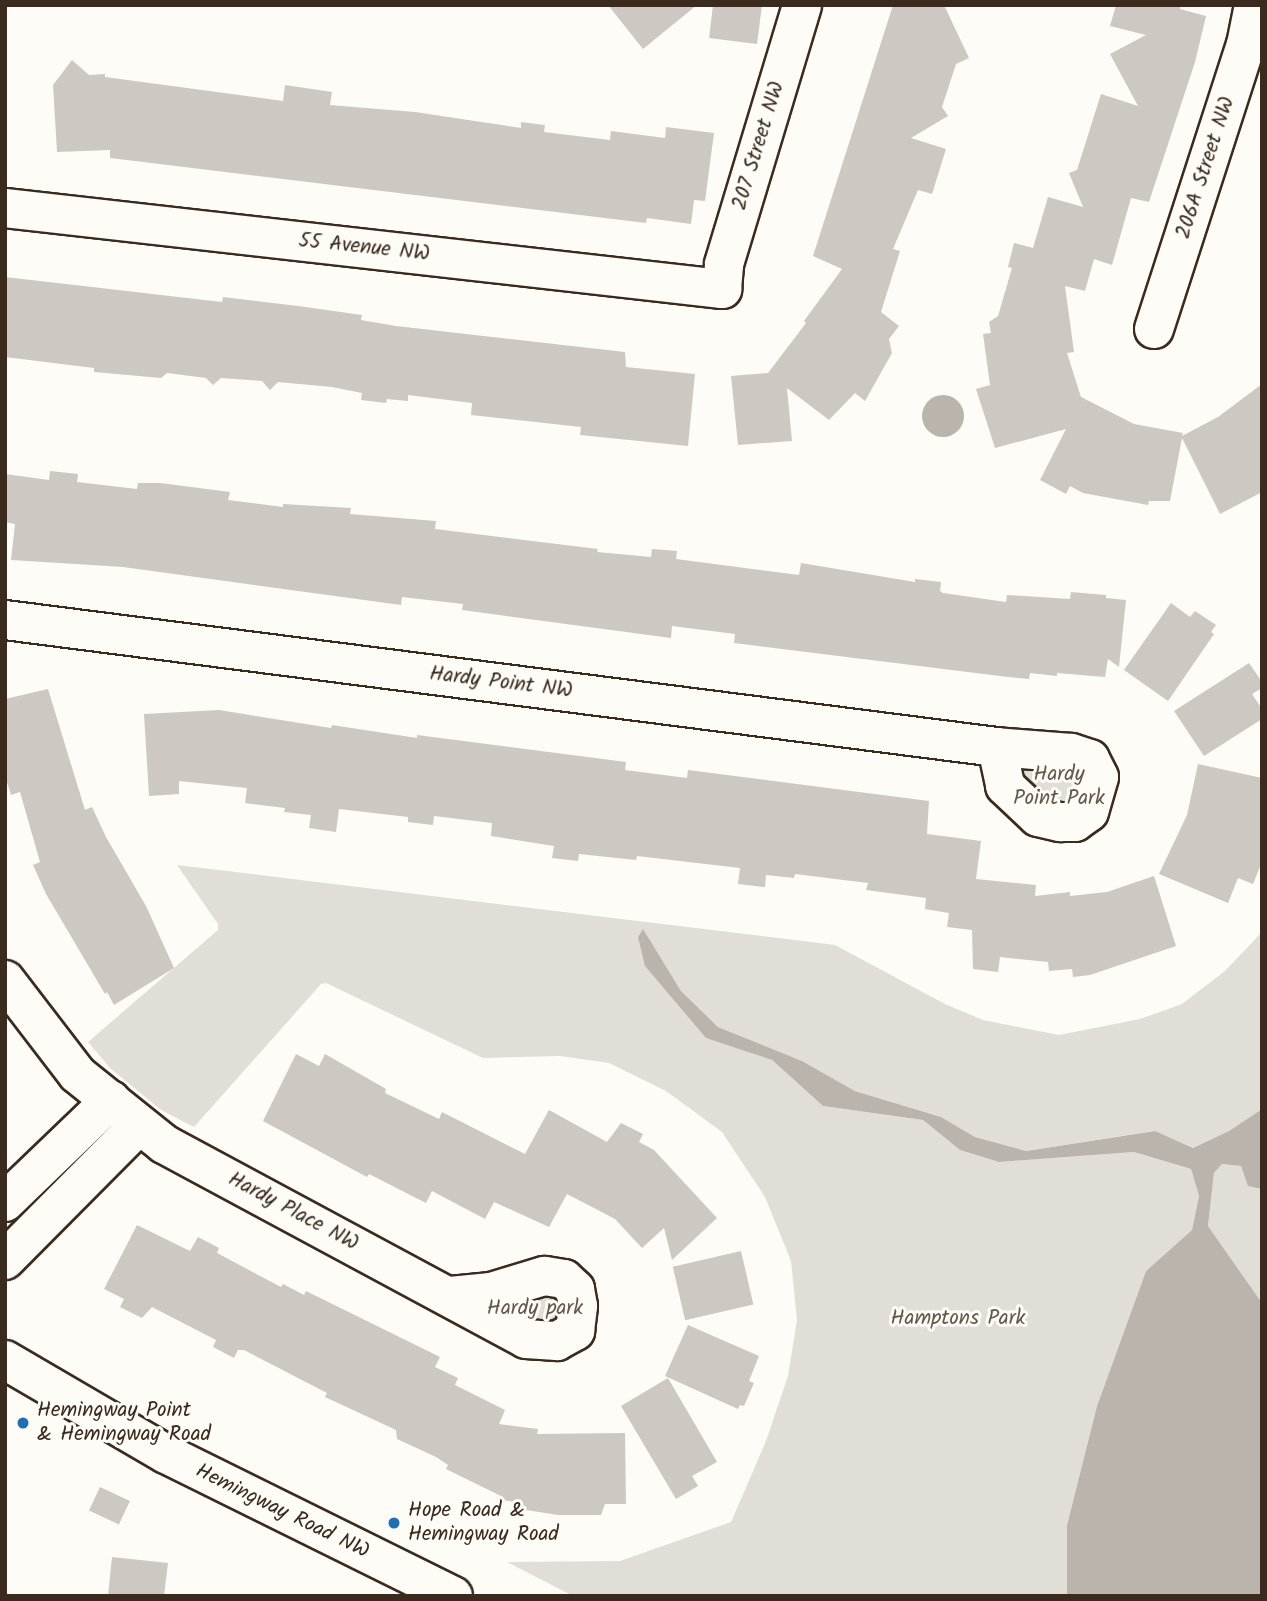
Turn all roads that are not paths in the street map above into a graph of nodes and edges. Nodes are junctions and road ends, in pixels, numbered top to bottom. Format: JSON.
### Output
{"nodes":[{"id":1,"x":802,"y":5,"type":"edge"},
{"id":2,"x":1254,"y":5,"type":"edge"},
{"id":3,"x":5,"y":208,"type":"edge"},
{"id":4,"x":722,"y":289,"type":"joint"},
{"id":5,"x":1154,"y":329,"type":"dead end"},
{"id":6,"x":5,"y":620,"type":"edge"},
{"id":7,"x":997,"y":747,"type":"dead end"},
{"id":8,"x":5,"y":980,"type":"edge"},
{"id":9,"x":125,"y":1112,"type":"junction"},
{"id":10,"x":5,"y":1202,"type":"edge"},
{"id":11,"x":5,"y":1260,"type":"edge"},
{"id":12,"x":450,"y":1296,"type":"dead end"},
{"id":13,"x":5,"y":1360,"type":"edge"},
{"id":14,"x":453,"y":1596,"type":"edge"}],
"edges":[{"from":1,"to":4,"type":"street","name":"207 Street NW"},
{"from":2,"to":5,"type":"street","name":"206A Street NW"},
{"from":3,"to":4,"type":"street","name":"55 Avenue NW"},
{"from":6,"to":7,"type":"street","name":"Hardy Point NW"},
{"from":8,"to":9,"type":"street"},
{"from":9,"to":10,"type":"street"},
{"from":9,"to":11,"type":"street"},
{"from":9,"to":12,"type":"street","name":"Hardy Place NW"},
{"from":13,"to":14,"type":"street","name":"Hemingway Road NW"}]}
